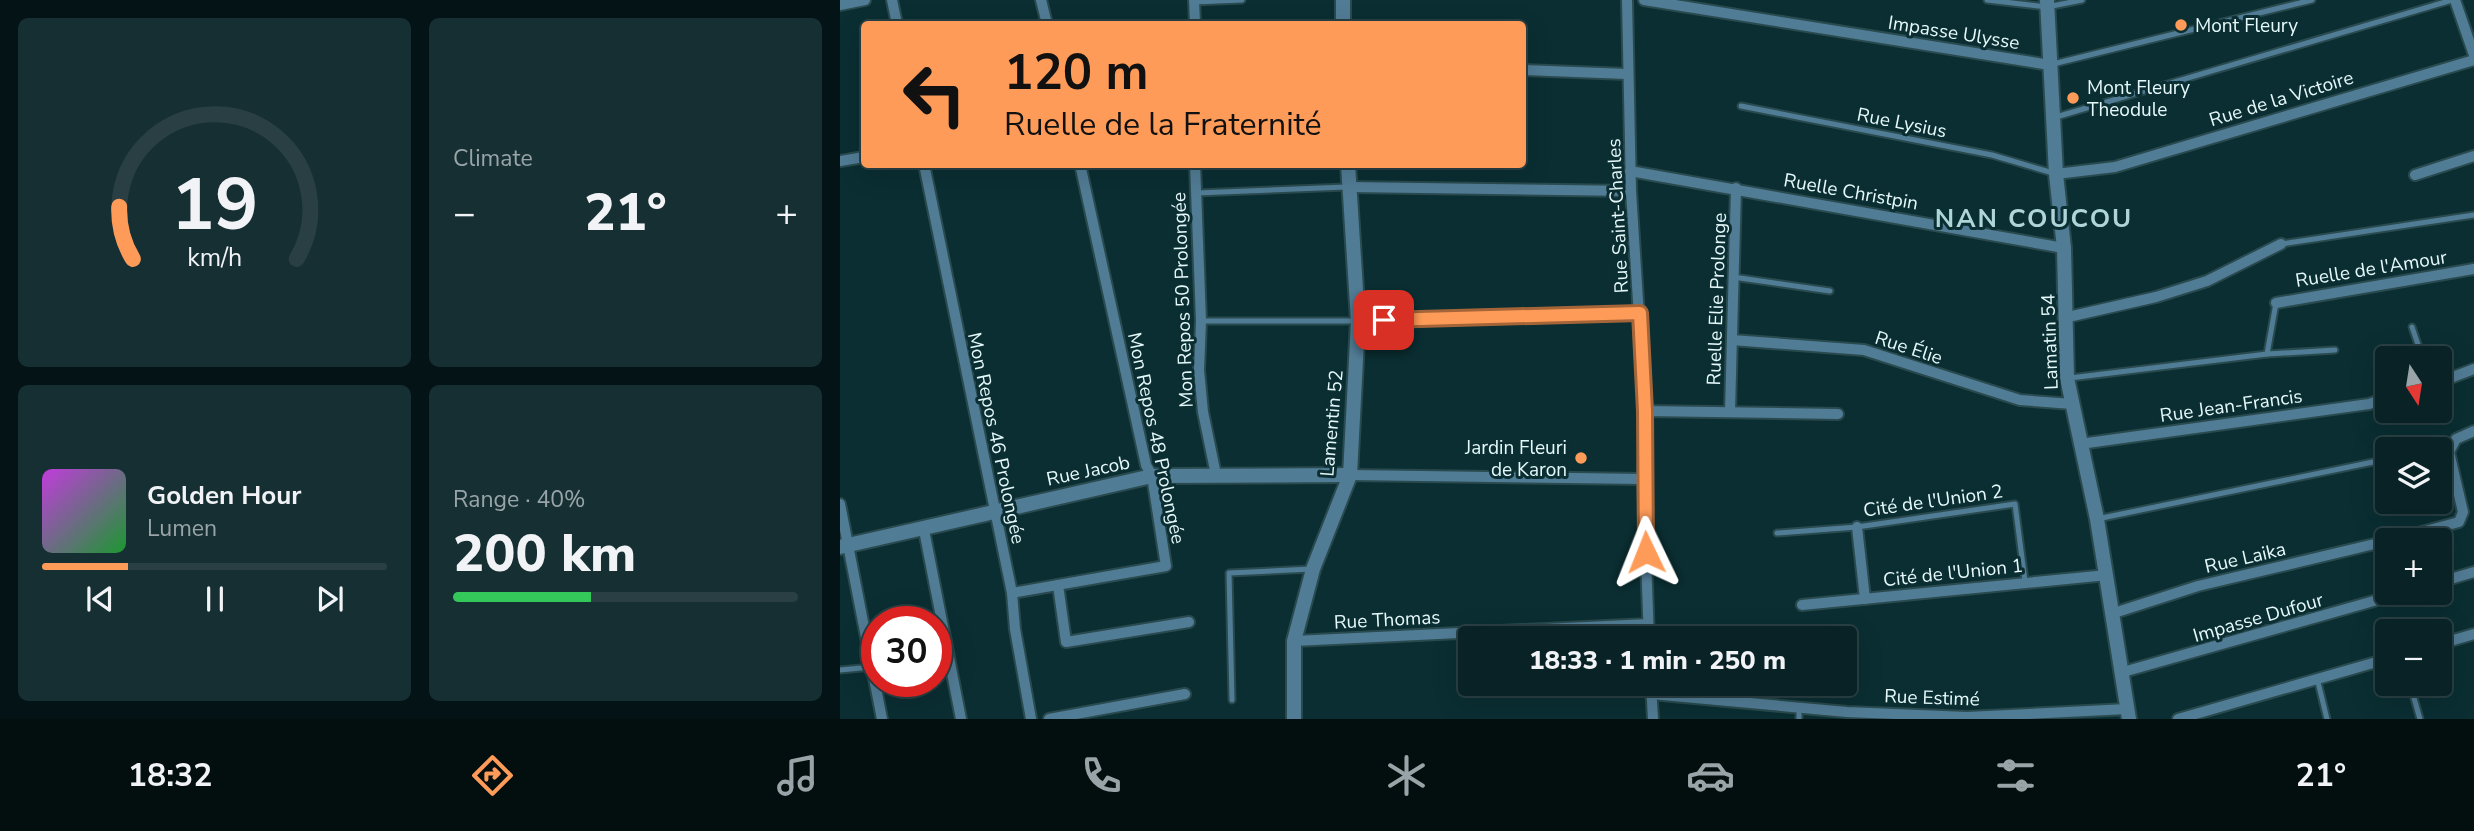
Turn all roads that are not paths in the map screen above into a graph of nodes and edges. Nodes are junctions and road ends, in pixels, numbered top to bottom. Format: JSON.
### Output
{"nodes":[{"id":1,"x":865,"y":0,"type":"edge"},
{"id":2,"x":892,"y":0,"type":"edge"},
{"id":3,"x":1041,"y":0,"type":"edge"},
{"id":4,"x":1242,"y":0,"type":"edge"},
{"id":5,"x":1343,"y":0,"type":"edge"},
{"id":6,"x":1627,"y":0,"type":"edge"},
{"id":7,"x":1644,"y":0,"type":"edge"},
{"id":8,"x":1987,"y":0,"type":"edge"},
{"id":9,"x":2082,"y":0,"type":"edge"},
{"id":10,"x":2312,"y":0,"type":"edge"},
{"id":11,"x":2469,"y":0,"type":"edge"},
{"id":12,"x":1194,"y":1,"type":"edge"},
{"id":13,"x":2455,"y":2,"type":"edge"},
{"id":14,"x":2047,"y":4,"type":"edge"},
{"id":15,"x":840,"y":5,"type":"edge"},
{"id":16,"x":896,"y":21,"type":"edge"},
{"id":17,"x":1046,"y":21,"type":"edge"},
{"id":18,"x":1195,"y":21,"type":"edge"},
{"id":19,"x":1343,"y":21,"type":"edge"},
{"id":20,"x":2474,"y":57,"type":"edge"},
{"id":21,"x":2050,"y":65,"type":"junction"},
{"id":22,"x":1526,"y":70,"type":"edge"},
{"id":23,"x":1627,"y":74,"type":"junction"},
{"id":24,"x":1741,"y":106,"type":"dead end"},
{"id":25,"x":2053,"y":118,"type":"junction"},
{"id":26,"x":2474,"y":156,"type":"edge"},
{"id":27,"x":861,"y":158,"type":"edge"},
{"id":28,"x":840,"y":161,"type":"edge"},
{"id":29,"x":925,"y":168,"type":"edge"},
{"id":30,"x":1081,"y":168,"type":"edge"},
{"id":31,"x":1195,"y":168,"type":"edge"},
{"id":32,"x":1348,"y":168,"type":"edge"},
{"id":33,"x":1630,"y":171,"type":"junction"},
{"id":34,"x":2056,"y":174,"type":"junction"},
{"id":35,"x":2416,"y":176,"type":"dead end"},
{"id":36,"x":1350,"y":187,"type":"junction"},
{"id":37,"x":1736,"y":188,"type":"junction"},
{"id":38,"x":1631,"y":191,"type":"junction"},
{"id":39,"x":1196,"y":193,"type":"junction"},
{"id":40,"x":2474,"y":215,"type":"edge"},
{"id":41,"x":2281,"y":244,"type":"joint"},
{"id":42,"x":2064,"y":248,"type":"junction"},
{"id":43,"x":2474,"y":269,"type":"edge"},
{"id":44,"x":1733,"y":277,"type":"junction"},
{"id":45,"x":1830,"y":291,"type":"dead end"},
{"id":46,"x":2276,"y":303,"type":"joint"},
{"id":47,"x":1640,"y":313,"type":"junction"},
{"id":48,"x":2068,"y":317,"type":"junction"},
{"id":49,"x":1201,"y":321,"type":"junction"},
{"id":50,"x":1358,"y":321,"type":"junction"},
{"id":51,"x":2412,"y":327,"type":"dead end"},
{"id":52,"x":1732,"y":340,"type":"junction"},
{"id":53,"x":2419,"y":346,"type":"edge"},
{"id":54,"x":2335,"y":350,"type":"dead end"},
{"id":55,"x":2267,"y":354,"type":"junction"},
{"id":56,"x":2474,"y":369,"type":"edge"},
{"id":57,"x":2452,"y":377,"type":"edge"},
{"id":58,"x":2067,"y":378,"type":"junction"},
{"id":59,"x":2375,"y":402,"type":"edge"},
{"id":60,"x":2072,"y":404,"type":"junction"},
{"id":61,"x":1645,"y":411,"type":"junction"},
{"id":62,"x":1730,"y":411,"type":"junction"},
{"id":63,"x":1838,"y":414,"type":"dead end"},
{"id":64,"x":2474,"y":431,"type":"edge"},
{"id":65,"x":2080,"y":444,"type":"junction"},
{"id":66,"x":2375,"y":462,"type":"edge"},
{"id":67,"x":1216,"y":475,"type":"junction"},
{"id":68,"x":1350,"y":475,"type":"junction"},
{"id":69,"x":1152,"y":476,"type":"junction"},
{"id":70,"x":1643,"y":479,"type":"junction"},
{"id":71,"x":840,"y":504,"type":"edge"},
{"id":72,"x":994,"y":511,"type":"junction"},
{"id":73,"x":2097,"y":519,"type":"junction"},
{"id":74,"x":1857,"y":527,"type":"junction"},
{"id":75,"x":2437,"y":528,"type":"edge"},
{"id":76,"x":923,"y":530,"type":"junction"},
{"id":77,"x":1777,"y":533,"type":"dead end"},
{"id":78,"x":2375,"y":544,"type":"edge"},
{"id":79,"x":844,"y":546,"type":"edge"},
{"id":80,"x":1313,"y":569,"type":"junction"},
{"id":81,"x":2474,"y":572,"type":"edge"},
{"id":82,"x":2107,"y":575,"type":"junction"},
{"id":83,"x":2452,"y":578,"type":"edge"},
{"id":84,"x":2025,"y":582,"type":"junction"},
{"id":85,"x":1058,"y":585,"type":"junction"},
{"id":86,"x":1012,"y":593,"type":"junction"},
{"id":87,"x":1865,"y":599,"type":"junction"},
{"id":88,"x":2375,"y":601,"type":"edge"},
{"id":89,"x":1802,"y":606,"type":"dead end"},
{"id":90,"x":2114,"y":613,"type":"junction"},
{"id":91,"x":861,"y":619,"type":"edge"},
{"id":92,"x":1189,"y":622,"type":"dead end"},
{"id":93,"x":1648,"y":624,"type":"joint"},
{"id":94,"x":2474,"y":634,"type":"edge"},
{"id":95,"x":2452,"y":640,"type":"edge"},
{"id":96,"x":1294,"y":641,"type":"junction"},
{"id":97,"x":2375,"y":662,"type":"edge"},
{"id":98,"x":861,"y":668,"type":"edge"},
{"id":99,"x":840,"y":670,"type":"edge"},
{"id":100,"x":2123,"y":672,"type":"junction"},
{"id":101,"x":2316,"y":678,"type":"junction"},
{"id":102,"x":1185,"y":694,"type":"dead end"},
{"id":103,"x":1651,"y":696,"type":"edge"},
{"id":104,"x":1694,"y":696,"type":"edge"},
{"id":105,"x":2413,"y":696,"type":"edge"},
{"id":106,"x":878,"y":697,"type":"edge"},
{"id":107,"x":1232,"y":700,"type":"dead end"},
{"id":108,"x":1799,"y":713,"type":"edge"},
{"id":109,"x":2128,"y":714,"type":"edge"},
{"id":110,"x":1080,"y":716,"type":"edge"},
{"id":111,"x":882,"y":719,"type":"edge"},
{"id":112,"x":961,"y":719,"type":"edge"},
{"id":113,"x":1031,"y":719,"type":"edge"},
{"id":114,"x":1049,"y":719,"type":"edge"},
{"id":115,"x":1294,"y":719,"type":"edge"},
{"id":116,"x":1653,"y":719,"type":"edge"},
{"id":117,"x":2178,"y":719,"type":"edge"},
{"id":118,"x":2327,"y":719,"type":"edge"},
{"id":119,"x":2420,"y":719,"type":"edge"}],
"edges":[{"from":1,"to":15,"type":"street"},
{"from":2,"to":16,"type":"street"},
{"from":3,"to":17,"type":"street"},
{"from":4,"to":12,"type":"lane"},
{"from":5,"to":19,"type":"street"},
{"from":6,"to":23,"type":"street","name":"Rue Saint-Charles"},
{"from":7,"to":21,"type":"street","name":"Impasse Ulysse"},
{"from":8,"to":14,"type":"lane"},
{"from":9,"to":14,"type":"lane"},
{"from":10,"to":21,"type":"lane"},
{"from":11,"to":13,"type":"street"},
{"from":12,"to":18,"type":"street"},
{"from":13,"to":20,"type":"street"},
{"from":13,"to":25,"type":"lane"},
{"from":14,"to":21,"type":"street","name":"Lamatin 54"},
{"from":20,"to":34,"type":"street","name":"Rue de la Victoire"},
{"from":21,"to":25,"type":"street","name":"Lamatin 54"},
{"from":22,"to":23,"type":"street"},
{"from":23,"to":33,"type":"street","name":"Rue Saint-Charles"},
{"from":24,"to":34,"type":"lane","name":"Rue Lysius"},
{"from":25,"to":34,"type":"street","name":"Lamatin 54"},
{"from":26,"to":35,"type":"street"},
{"from":27,"to":28,"type":"street"},
{"from":29,"to":72,"type":"street","name":"Mon Repos 46 Prolongée"},
{"from":30,"to":69,"type":"street","name":"Mon Repos 48 Prolongée"},
{"from":31,"to":39,"type":"street","name":"Mon Repos 50 Prolongée"},
{"from":32,"to":36,"type":"street","name":"Lamentin 52"},
{"from":33,"to":37,"type":"street","name":"Ruelle Christpin"},
{"from":33,"to":38,"type":"street","name":"Rue Saint-Charles"},
{"from":34,"to":42,"type":"street","name":"Lamatin 54"},
{"from":36,"to":38,"type":"street"},
{"from":36,"to":39,"type":"lane"},
{"from":36,"to":50,"type":"street","name":"Lamentin 52"},
{"from":37,"to":42,"type":"street","name":"Ruelle Christpin"},
{"from":37,"to":44,"type":"street","name":"Ruelle Elie Prolonge"},
{"from":38,"to":47,"type":"street","name":"Rue Saint-Charles"},
{"from":39,"to":49,"type":"street","name":"Mon Repos 50 Prolongée"},
{"from":40,"to":41,"type":"lane"},
{"from":41,"to":48,"type":"street"},
{"from":42,"to":48,"type":"street","name":"Lamatin 54"},
{"from":43,"to":46,"type":"street","name":"Ruelle de l'Amour"},
{"from":44,"to":45,"type":"lane"},
{"from":44,"to":52,"type":"street","name":"Ruelle Elie Prolonge"},
{"from":46,"to":55,"type":"lane","name":"Ruelle de l'Amour"},
{"from":47,"to":50,"type":"street"},
{"from":47,"to":61,"type":"street","name":"Rue Saint-Charles"},
{"from":48,"to":58,"type":"street","name":"Lamatin 54"},
{"from":49,"to":50,"type":"lane"},
{"from":49,"to":67,"type":"street","name":"Mon Repos 50 Prolongée"},
{"from":50,"to":68,"type":"street","name":"Lamentin 52"},
{"from":51,"to":53,"type":"lane"},
{"from":52,"to":60,"type":"street","name":"Rue Élie"},
{"from":52,"to":62,"type":"street","name":"Ruelle Elie Prolonge"},
{"from":54,"to":55,"type":"lane"},
{"from":55,"to":58,"type":"lane"},
{"from":56,"to":57,"type":"street"},
{"from":58,"to":60,"type":"street","name":"Lamatin 54"},
{"from":59,"to":65,"type":"street","name":"Rue Jean-Francis"},
{"from":60,"to":65,"type":"street","name":"Lamatin 54"},
{"from":61,"to":62,"type":"street"},
{"from":61,"to":70,"type":"street","name":"Rue Saint-Charles"},
{"from":62,"to":63,"type":"street"},
{"from":64,"to":75,"type":"street","name":"Rue Laika"},
{"from":65,"to":73,"type":"street","name":"Lamatin 54"},
{"from":66,"to":73,"type":"lane"},
{"from":67,"to":68,"type":"street","name":"Rue Jacob"},
{"from":67,"to":69,"type":"street","name":"Rue Jacob"},
{"from":68,"to":70,"type":"street"},
{"from":68,"to":80,"type":"street","name":"Lamentin 52"},
{"from":69,"to":72,"type":"street","name":"Rue Jacob"},
{"from":69,"to":85,"type":"street","name":"Mon Repos 48 Prolongée"},
{"from":70,"to":93,"type":"street","name":"Rue Saint-Charles"},
{"from":71,"to":79,"type":"street"},
{"from":72,"to":76,"type":"street","name":"Rue Jacob"},
{"from":72,"to":86,"type":"street","name":"Mon Repos 46 Prolongée"},
{"from":73,"to":82,"type":"street","name":"Lamatin 54"},
{"from":74,"to":77,"type":"lane","name":"Cité de l'Union 2"},
{"from":74,"to":84,"type":"lane","name":"Cité de l'Union 2"},
{"from":74,"to":87,"type":"street"},
{"from":76,"to":79,"type":"street","name":"Rue Jacob"},
{"from":76,"to":112,"type":"street"},
{"from":78,"to":90,"type":"street","name":"Rue Laika"},
{"from":79,"to":91,"type":"street"},
{"from":80,"to":96,"type":"street","name":"Lamentin 52"},
{"from":80,"to":107,"type":"lane"},
{"from":81,"to":83,"type":"street"},
{"from":82,"to":84,"type":"street","name":"Cité de l'Union 1"},
{"from":82,"to":90,"type":"street","name":"Lamatin 54"},
{"from":84,"to":87,"type":"street","name":"Cité de l'Union 1"},
{"from":85,"to":86,"type":"street","name":"Mon Repos 48 Prolongée"},
{"from":85,"to":92,"type":"street"},
{"from":86,"to":113,"type":"street","name":"Mon Repos 46 Prolongée"},
{"from":87,"to":89,"type":"street","name":"Cité de l'Union 1"},
{"from":88,"to":100,"type":"street","name":"Impasse Dufour"},
{"from":90,"to":100,"type":"street","name":"Lamatin 54"},
{"from":93,"to":96,"type":"street","name":"Rue Thomas"},
{"from":94,"to":95,"type":"street"},
{"from":96,"to":115,"type":"street","name":"Lamentin 52"},
{"from":97,"to":101,"type":"street"},
{"from":98,"to":99,"type":"lane"},
{"from":100,"to":109,"type":"street","name":"Lamatin 54"},
{"from":101,"to":117,"type":"street"},
{"from":101,"to":118,"type":"lane"},
{"from":102,"to":110,"type":"street"},
{"from":103,"to":116,"type":"street"},
{"from":104,"to":108,"type":"street","name":"Rue Estimé"},
{"from":105,"to":119,"type":"lane"},
{"from":106,"to":111,"type":"street"},
{"from":108,"to":109,"type":"street","name":"Rue Estimé"},
{"from":110,"to":114,"type":"street"}]}
